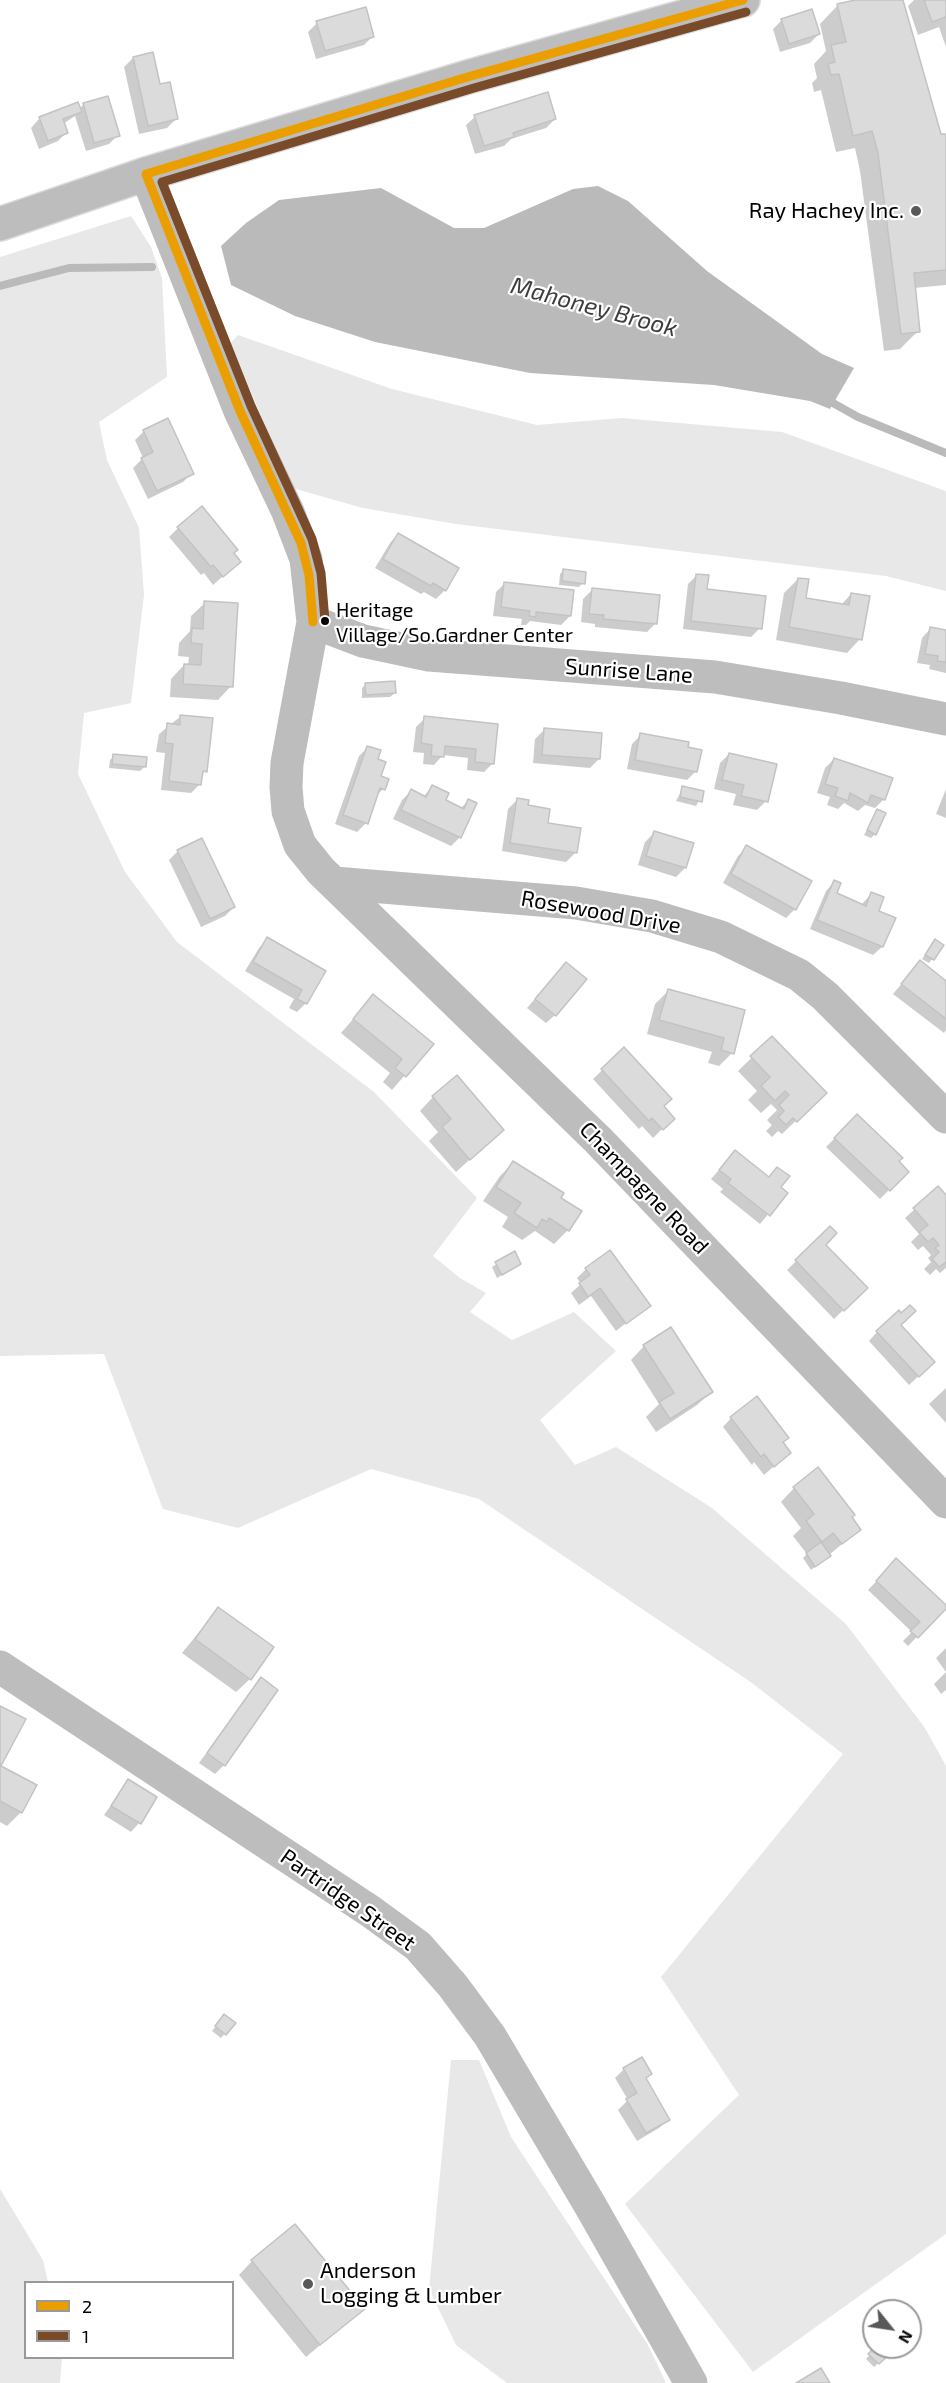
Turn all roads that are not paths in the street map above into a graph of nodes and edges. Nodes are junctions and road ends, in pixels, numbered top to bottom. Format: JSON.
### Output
{"nodes":[{"id":1,"x":743,"y":0,"type":"edge"},
{"id":2,"x":146,"y":174,"type":"junction"},
{"id":3,"x":0,"y":224,"type":"edge"},
{"id":4,"x":313,"y":622,"type":"junction"},
{"id":5,"x":946,"y":719,"type":"edge"},
{"id":6,"x":334,"y":883,"type":"junction"},
{"id":7,"x":946,"y":1116,"type":"edge"},
{"id":8,"x":946,"y":1502,"type":"edge"},
{"id":9,"x":0,"y":1667,"type":"edge"},
{"id":10,"x":691,"y":2383,"type":"edge"}],
"edges":[{"from":1,"to":2,"type":"street"},
{"from":2,"to":3,"type":"street"},
{"from":2,"to":4,"type":"street","name":"Champagne Road"},
{"from":4,"to":5,"type":"street","name":"Sunrise Lane"},
{"from":4,"to":6,"type":"street","name":"Champagne Road"},
{"from":6,"to":7,"type":"street","name":"Rosewood Drive"},
{"from":6,"to":8,"type":"street","name":"Champagne Road"},
{"from":9,"to":10,"type":"street","name":"Partridge Street"}]}
